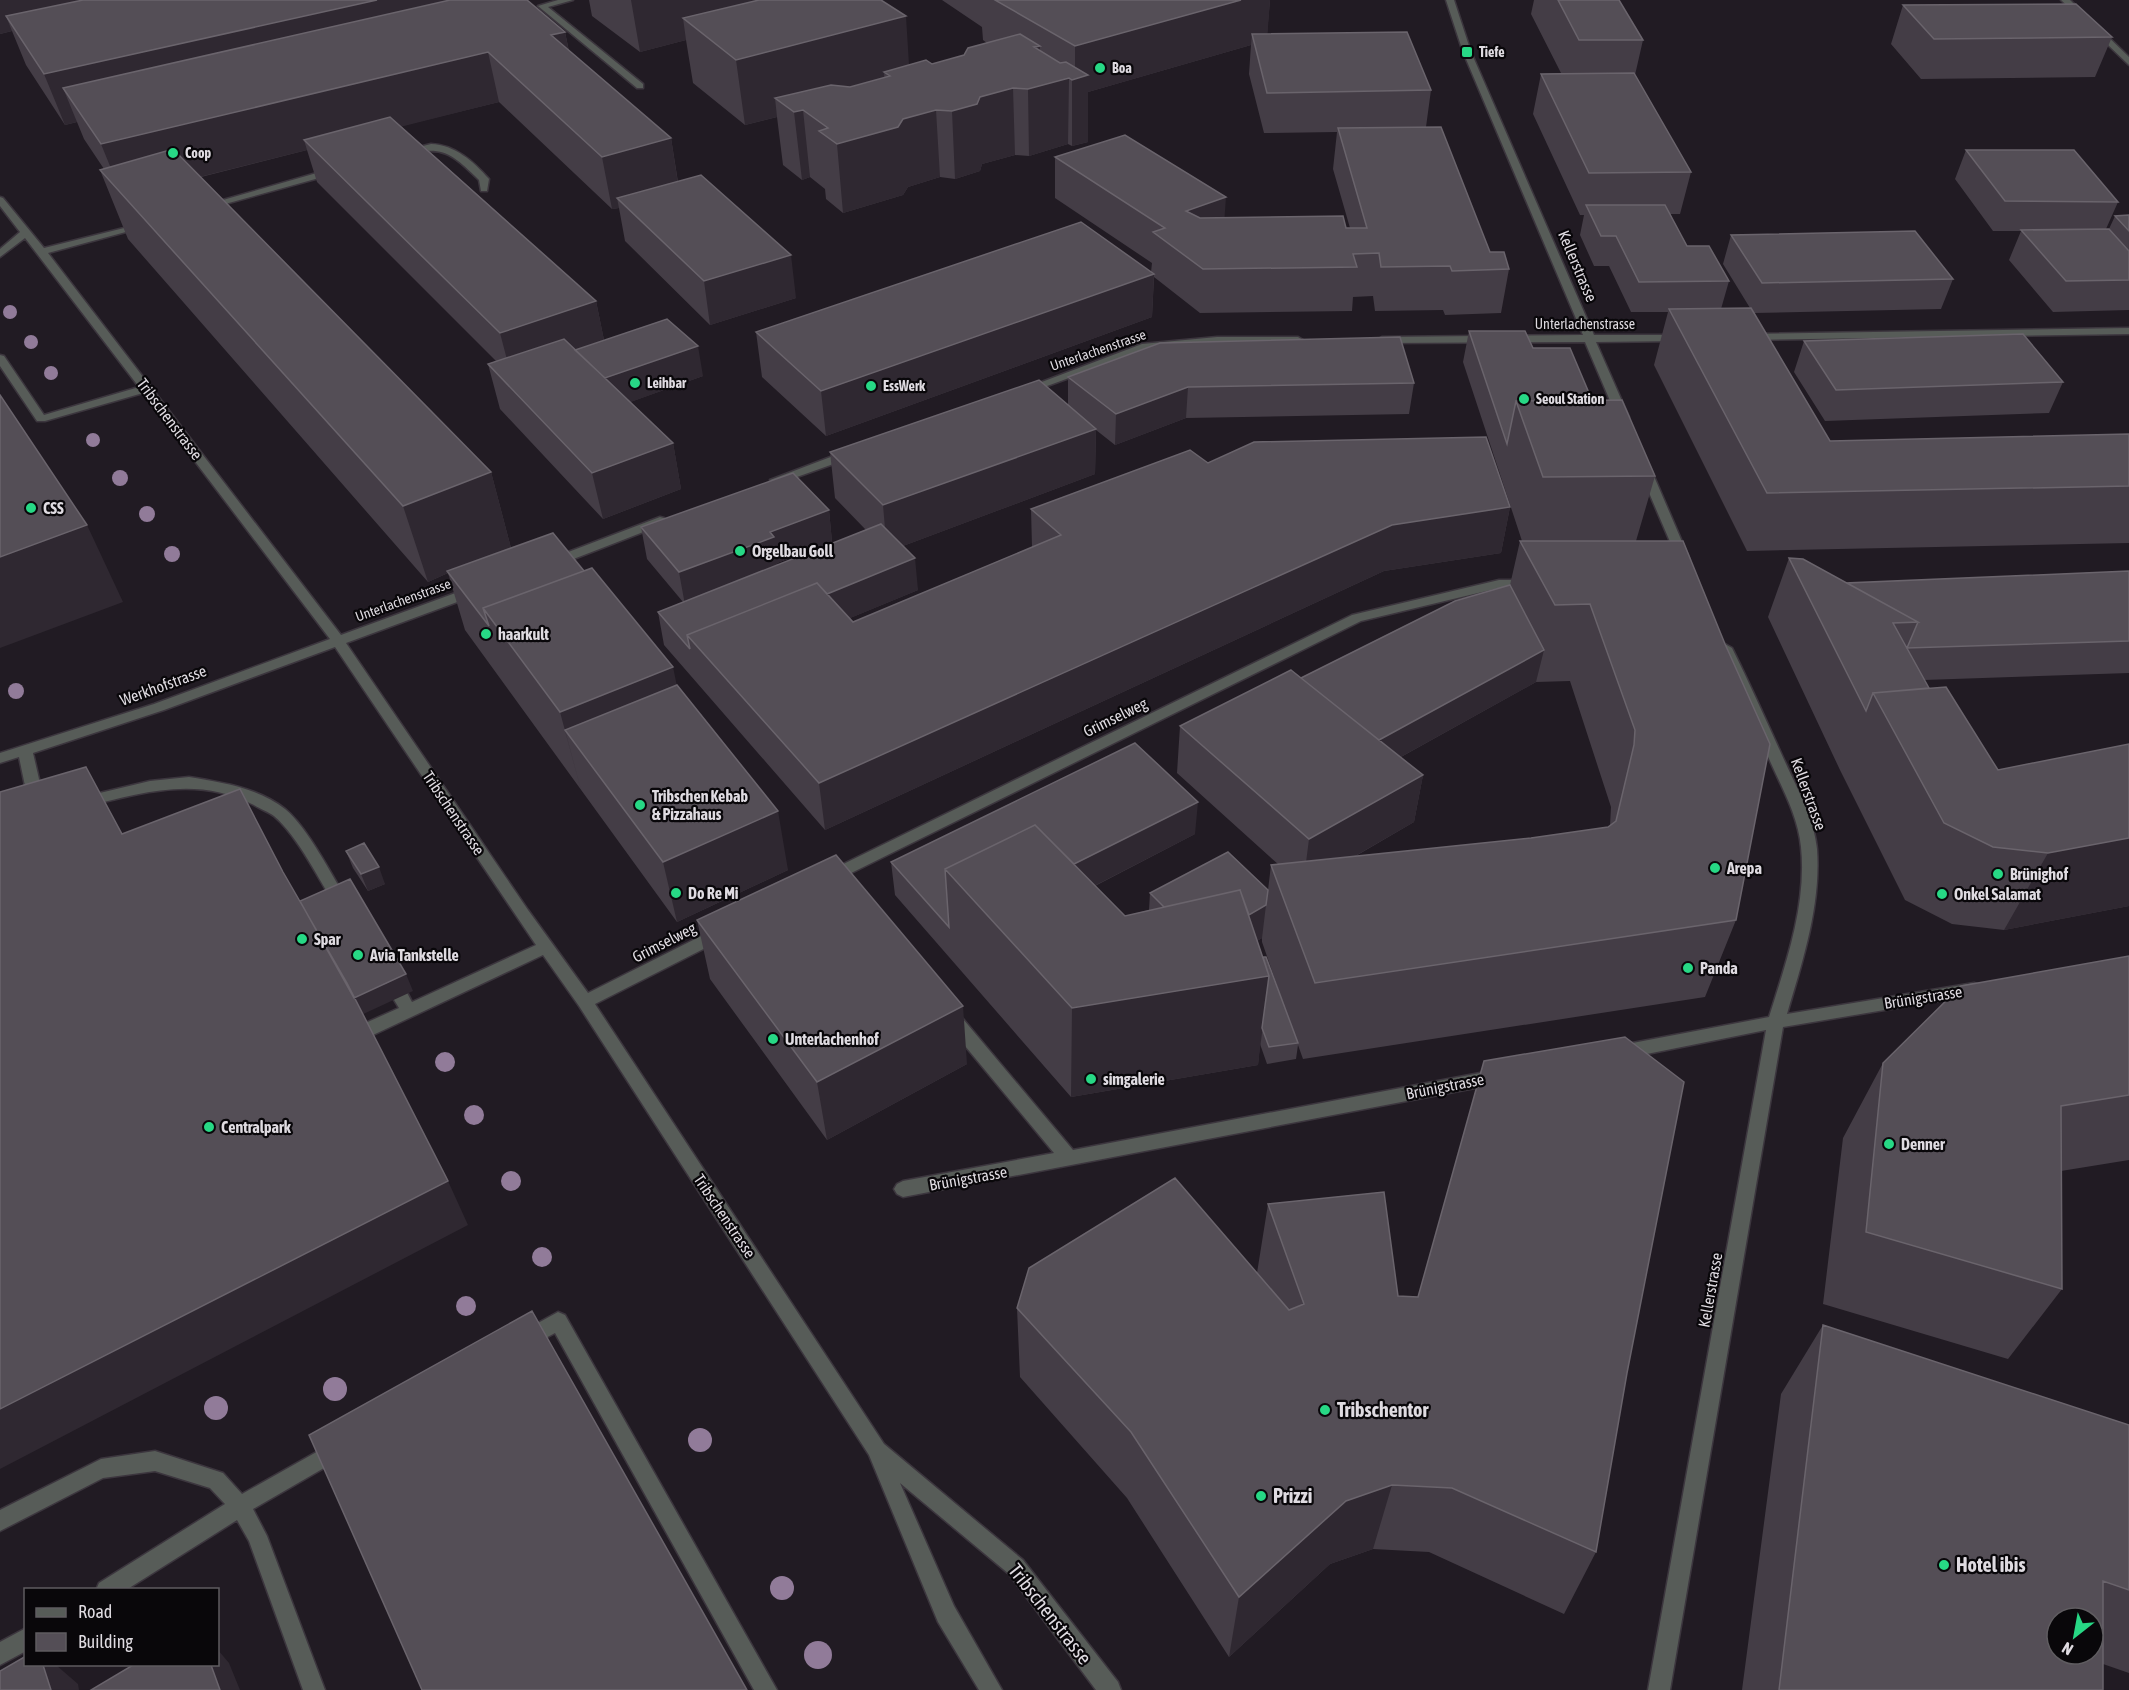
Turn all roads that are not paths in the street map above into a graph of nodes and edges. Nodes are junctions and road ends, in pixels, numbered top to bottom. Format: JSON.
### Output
{"nodes":[{"id":1,"x":533,"y":0,"type":"edge"},
{"id":2,"x":569,"y":0,"type":"edge"},
{"id":3,"x":1450,"y":0,"type":"edge"},
{"id":4,"x":2065,"y":0,"type":"edge"},
{"id":5,"x":542,"y":6,"type":"junction"},
{"id":6,"x":2125,"y":54,"type":"edge"},
{"id":7,"x":2129,"y":62,"type":"edge"},
{"id":8,"x":640,"y":86,"type":"dead end"},
{"id":9,"x":399,"y":153,"type":"edge"},
{"id":10,"x":342,"y":169,"type":"edge"},
{"id":11,"x":484,"y":189,"type":"dead end"},
{"id":12,"x":0,"y":200,"type":"edge"},
{"id":13,"x":197,"y":209,"type":"edge"},
{"id":14,"x":153,"y":222,"type":"edge"},
{"id":15,"x":26,"y":232,"type":"junction"},
{"id":16,"x":42,"y":252,"type":"junction"},
{"id":17,"x":0,"y":254,"type":"edge"},
{"id":18,"x":2129,"y":331,"type":"edge"},
{"id":19,"x":1736,"y":337,"type":"edge"},
{"id":20,"x":1689,"y":338,"type":"edge"},
{"id":21,"x":1590,"y":339,"type":"junction"},
{"id":22,"x":1311,"y":340,"type":"edge"},
{"id":23,"x":1369,"y":340,"type":"edge"},
{"id":24,"x":0,"y":358,"type":"edge"},
{"id":25,"x":147,"y":388,"type":"junction"},
{"id":26,"x":1012,"y":396,"type":"edge"},
{"id":27,"x":1628,"y":428,"type":"edge"},
{"id":28,"x":866,"y":448,"type":"edge"},
{"id":29,"x":1637,"y":450,"type":"edge"},
{"id":30,"x":764,"y":484,"type":"edge"},
{"id":31,"x":674,"y":516,"type":"edge"},
{"id":32,"x":543,"y":566,"type":"edge"},
{"id":33,"x":1689,"y":570,"type":"edge"},
{"id":34,"x":1545,"y":583,"type":"edge"},
{"id":35,"x":490,"y":585,"type":"edge"},
{"id":36,"x":1720,"y":638,"type":"edge"},
{"id":37,"x":337,"y":640,"type":"junction"},
{"id":38,"x":25,"y":751,"type":"junction"},
{"id":39,"x":0,"y":758,"type":"edge"},
{"id":40,"x":66,"y":806,"type":"edge"},
{"id":41,"x":44,"y":812,"type":"edge"},
{"id":42,"x":813,"y":886,"type":"edge"},
{"id":43,"x":353,"y":920,"type":"edge"},
{"id":44,"x":730,"y":928,"type":"edge"},
{"id":45,"x":546,"y":947,"type":"junction"},
{"id":46,"x":384,"y":970,"type":"edge"},
{"id":47,"x":1993,"y":986,"type":"edge"},
{"id":48,"x":585,"y":1002,"type":"junction"},
{"id":49,"x":940,"y":1003,"type":"edge"},
{"id":50,"x":409,"y":1010,"type":"junction"},
{"id":51,"x":1776,"y":1022,"type":"junction"},
{"id":52,"x":368,"y":1030,"type":"edge"},
{"id":53,"x":1606,"y":1055,"type":"edge"},
{"id":54,"x":1513,"y":1073,"type":"edge"},
{"id":55,"x":1070,"y":1159,"type":"junction"},
{"id":56,"x":903,"y":1189,"type":"dead end"},
{"id":57,"x":507,"y":1351,"type":"edge"},
{"id":58,"x":353,"y":1440,"type":"edge"},
{"id":59,"x":876,"y":1449,"type":"junction"},
{"id":60,"x":240,"y":1506,"type":"junction"},
{"id":61,"x":0,"y":1521,"type":"edge"},
{"id":62,"x":109,"y":1588,"type":"edge"},
{"id":63,"x":24,"y":1640,"type":"edge"},
{"id":64,"x":0,"y":1654,"type":"edge"},
{"id":65,"x":314,"y":1690,"type":"edge"},
{"id":66,"x":766,"y":1690,"type":"edge"},
{"id":67,"x":991,"y":1690,"type":"edge"},
{"id":68,"x":1110,"y":1690,"type":"edge"},
{"id":69,"x":1659,"y":1690,"type":"edge"}],
"edges":[{"from":1,"to":5,"type":"street"},
{"from":2,"to":5,"type":"street"},
{"from":3,"to":21,"type":"street","name":"Kellerstrasse"},
{"from":4,"to":6,"type":"street"},
{"from":5,"to":8,"type":"street"},
{"from":6,"to":7,"type":"street"},
{"from":9,"to":11,"type":"street"},
{"from":10,"to":13,"type":"street"},
{"from":12,"to":15,"type":"street","name":"Tribschenstrasse"},
{"from":14,"to":16,"type":"street"},
{"from":15,"to":16,"type":"street","name":"Tribschenstrasse"},
{"from":15,"to":17,"type":"street"},
{"from":16,"to":25,"type":"street","name":"Tribschenstrasse"},
{"from":18,"to":19,"type":"street"},
{"from":20,"to":21,"type":"street","name":"Unterlachenstrasse"},
{"from":21,"to":23,"type":"street","name":"Unterlachenstrasse"},
{"from":21,"to":27,"type":"street","name":"Kellerstrasse"},
{"from":22,"to":26,"type":"street","name":"Unterlachenstrasse"},
{"from":24,"to":25,"type":"street"},
{"from":25,"to":37,"type":"street","name":"Tribschenstrasse"},
{"from":28,"to":30,"type":"street"},
{"from":29,"to":33,"type":"street"},
{"from":31,"to":32,"type":"street"},
{"from":34,"to":42,"type":"street","name":"Grimselweg"},
{"from":35,"to":37,"type":"street","name":"Unterlachenstrasse"},
{"from":36,"to":51,"type":"street","name":"Kellerstrasse"},
{"from":37,"to":38,"type":"street","name":"Werkhofstrasse"},
{"from":37,"to":45,"type":"street","name":"Tribschenstrasse"},
{"from":38,"to":39,"type":"street","name":"Werkhofstrasse"},
{"from":38,"to":41,"type":"street"},
{"from":40,"to":43,"type":"street"},
{"from":44,"to":48,"type":"street","name":"Grimselweg"},
{"from":45,"to":48,"type":"street","name":"Tribschenstrasse"},
{"from":45,"to":50,"type":"street"},
{"from":46,"to":50,"type":"street"},
{"from":47,"to":51,"type":"street","name":"Brünigstrasse"},
{"from":48,"to":59,"type":"street","name":"Tribschenstrasse"},
{"from":49,"to":55,"type":"street"},
{"from":50,"to":52,"type":"street"},
{"from":51,"to":53,"type":"street","name":"Brünigstrasse"},
{"from":51,"to":69,"type":"street","name":"Kellerstrasse"},
{"from":54,"to":55,"type":"street","name":"Brünigstrasse"},
{"from":55,"to":56,"type":"street","name":"Brünigstrasse"},
{"from":57,"to":66,"type":"street"},
{"from":58,"to":60,"type":"street"},
{"from":59,"to":67,"type":"street","name":"Tribschenstrasse"},
{"from":59,"to":68,"type":"street","name":"Tribschenstrasse"},
{"from":60,"to":61,"type":"street"},
{"from":60,"to":62,"type":"street"},
{"from":60,"to":65,"type":"street"},
{"from":63,"to":64,"type":"street"}]}
